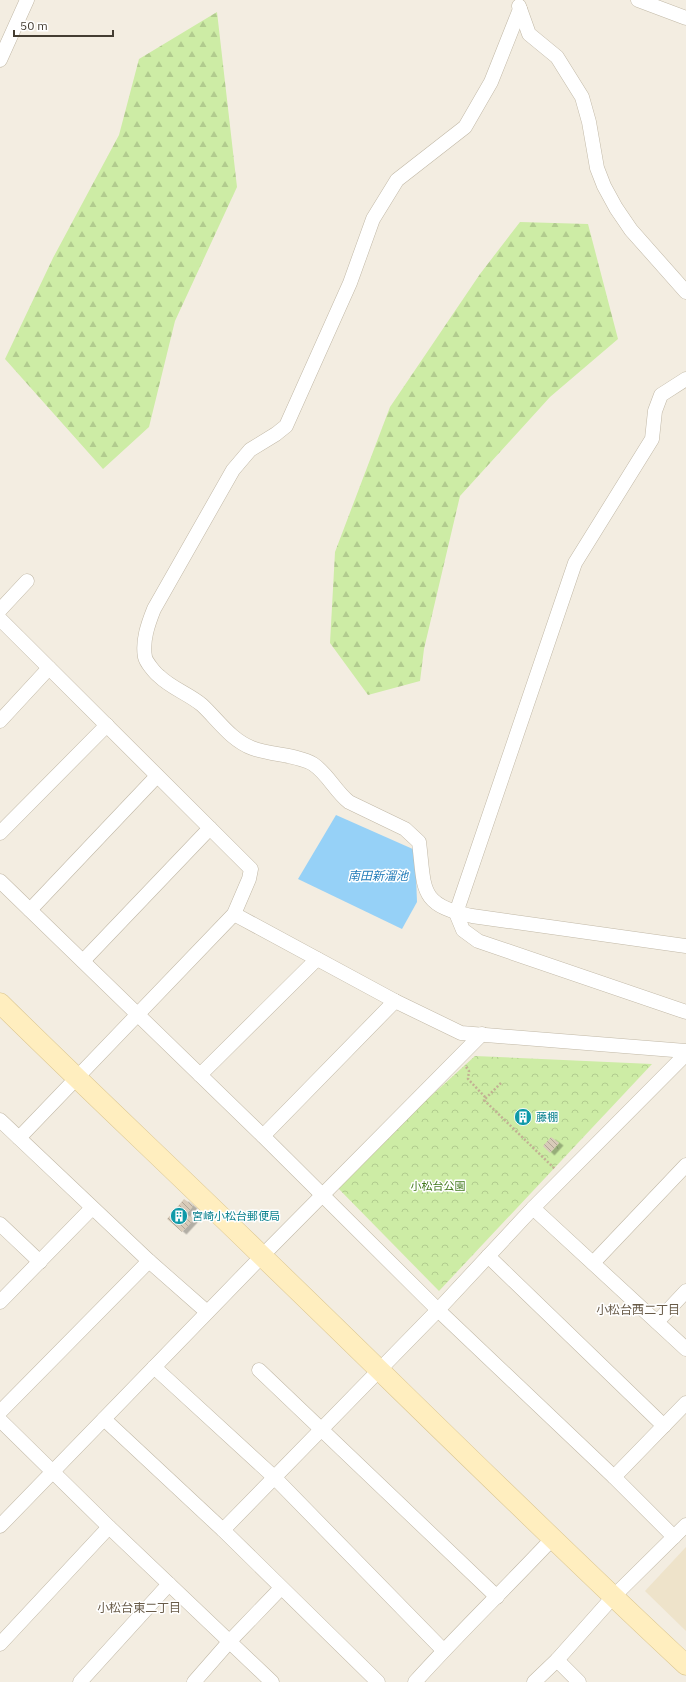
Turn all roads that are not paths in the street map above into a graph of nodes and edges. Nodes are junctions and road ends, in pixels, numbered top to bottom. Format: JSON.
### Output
{"nodes":[{"id":1,"x":27,"y":0,"type":"edge"},
{"id":2,"x":638,"y":0,"type":"edge"},
{"id":3,"x":519,"y":4,"type":"edge"},
{"id":4,"x":686,"y":18,"type":"edge"},
{"id":5,"x":0,"y":60,"type":"edge"},
{"id":6,"x":686,"y":292,"type":"edge"},
{"id":7,"x":686,"y":379,"type":"edge"},
{"id":8,"x":28,"y":581,"type":"dead end"},
{"id":9,"x":0,"y":610,"type":"edge"},
{"id":10,"x":0,"y":619,"type":"edge"},
{"id":11,"x":49,"y":668,"type":"junction"},
{"id":12,"x":0,"y":721,"type":"edge"},
{"id":13,"x":107,"y":725,"type":"junction"},
{"id":14,"x":157,"y":776,"type":"junction"},
{"id":15,"x":210,"y":828,"type":"junction"},
{"id":16,"x":0,"y":833,"type":"edge"},
{"id":17,"x":0,"y":881,"type":"edge"},
{"id":18,"x":30,"y":910,"type":"junction"},
{"id":19,"x":456,"y":913,"type":"junction"},
{"id":20,"x":234,"y":914,"type":"junction"},
{"id":21,"x":686,"y":946,"type":"edge"},
{"id":22,"x":317,"y":959,"type":"junction"},
{"id":23,"x":83,"y":961,"type":"junction"},
{"id":24,"x":395,"y":1001,"type":"junction"},
{"id":25,"x":0,"y":1003,"type":"edge"},
{"id":26,"x":686,"y":1012,"type":"edge"},
{"id":27,"x":138,"y":1014,"type":"junction"},
{"id":28,"x":482,"y":1034,"type":"junction"},
{"id":29,"x":686,"y":1051,"type":"edge"},
{"id":30,"x":686,"y":1054,"type":"edge"},
{"id":31,"x":200,"y":1075,"type":"junction"},
{"id":32,"x":76,"y":1078,"type":"junction"},
{"id":33,"x":0,"y":1120,"type":"edge"},
{"id":34,"x":263,"y":1136,"type":"junction"},
{"id":35,"x":19,"y":1138,"type":"junction"},
{"id":36,"x":686,"y":1165,"type":"edge"},
{"id":37,"x":322,"y":1195,"type":"junction"},
{"id":38,"x":92,"y":1208,"type":"junction"},
{"id":39,"x":533,"y":1208,"type":"junction"},
{"id":40,"x":0,"y":1224,"type":"edge"},
{"id":41,"x":262,"y":1256,"type":"junction"},
{"id":42,"x":488,"y":1256,"type":"junction"},
{"id":43,"x":149,"y":1261,"type":"junction"},
{"id":44,"x":40,"y":1262,"type":"junction"},
{"id":45,"x":593,"y":1263,"type":"junction"},
{"id":46,"x":686,"y":1291,"type":"edge"},
{"id":47,"x":0,"y":1302,"type":"edge"},
{"id":48,"x":438,"y":1310,"type":"junction"},
{"id":49,"x":207,"y":1312,"type":"junction"},
{"id":50,"x":657,"y":1322,"type":"junction"},
{"id":51,"x":686,"y":1349,"type":"edge"},
{"id":52,"x":154,"y":1367,"type":"junction"},
{"id":53,"x":259,"y":1370,"type":"dead end"},
{"id":54,"x":378,"y":1370,"type":"junction"},
{"id":55,"x":686,"y":1403,"type":"edge"},
{"id":56,"x":0,"y":1412,"type":"edge"},
{"id":57,"x":104,"y":1419,"type":"junction"},
{"id":58,"x":0,"y":1420,"type":"edge"},
{"id":59,"x":664,"y":1426,"type":"junction"},
{"id":60,"x":321,"y":1429,"type":"junction"},
{"id":61,"x":53,"y":1472,"type":"junction"},
{"id":62,"x":274,"y":1477,"type":"junction"},
{"id":63,"x":614,"y":1477,"type":"junction"},
{"id":64,"x":686,"y":1525,"type":"edge"},
{"id":65,"x":0,"y":1526,"type":"edge"},
{"id":66,"x":109,"y":1528,"type":"junction"},
{"id":67,"x":223,"y":1530,"type":"junction"},
{"id":68,"x":674,"y":1537,"type":"junction"},
{"id":69,"x":552,"y":1539,"type":"junction"},
{"id":70,"x":169,"y":1584,"type":"junction"},
{"id":71,"x":281,"y":1588,"type":"junction"},
{"id":72,"x":497,"y":1597,"type":"junction"},
{"id":73,"x":613,"y":1597,"type":"junction"},
{"id":74,"x":229,"y":1642,"type":"junction"},
{"id":75,"x":0,"y":1644,"type":"edge"},
{"id":76,"x":443,"y":1650,"type":"junction"},
{"id":77,"x":557,"y":1660,"type":"junction"},
{"id":78,"x":686,"y":1665,"type":"edge"},
{"id":79,"x":80,"y":1682,"type":"edge"},
{"id":80,"x":194,"y":1682,"type":"edge"},
{"id":81,"x":272,"y":1682,"type":"edge"},
{"id":82,"x":378,"y":1682,"type":"edge"},
{"id":83,"x":416,"y":1682,"type":"edge"},
{"id":84,"x":534,"y":1682,"type":"edge"},
{"id":85,"x":579,"y":1682,"type":"edge"}],
"edges":[{"from":1,"to":5,"type":"street"},
{"from":2,"to":4,"type":"street"},
{"from":3,"to":6,"type":"street"},
{"from":3,"to":19,"type":"street"},
{"from":7,"to":19,"type":"street"},
{"from":8,"to":9,"type":"street"},
{"from":10,"to":11,"type":"street"},
{"from":11,"to":12,"type":"street"},
{"from":11,"to":13,"type":"street"},
{"from":13,"to":14,"type":"street"},
{"from":13,"to":16,"type":"street"},
{"from":14,"to":15,"type":"street"},
{"from":14,"to":18,"type":"street"},
{"from":15,"to":20,"type":"street"},
{"from":15,"to":23,"type":"street"},
{"from":17,"to":18,"type":"street"},
{"from":18,"to":23,"type":"street"},
{"from":19,"to":21,"type":"street"},
{"from":19,"to":26,"type":"street"},
{"from":20,"to":22,"type":"street"},
{"from":20,"to":27,"type":"street"},
{"from":22,"to":24,"type":"street"},
{"from":22,"to":31,"type":"street"},
{"from":23,"to":27,"type":"street"},
{"from":24,"to":28,"type":"street"},
{"from":24,"to":34,"type":"street"},
{"from":25,"to":32,"type":"street"},
{"from":27,"to":31,"type":"street"},
{"from":27,"to":32,"type":"street"},
{"from":28,"to":29,"type":"street"},
{"from":28,"to":37,"type":"street"},
{"from":30,"to":39,"type":"street"},
{"from":31,"to":34,"type":"street"},
{"from":32,"to":35,"type":"street"},
{"from":32,"to":41,"type":"street"},
{"from":33,"to":35,"type":"street"},
{"from":34,"to":37,"type":"street"},
{"from":35,"to":38,"type":"street"},
{"from":36,"to":45,"type":"street"},
{"from":37,"to":41,"type":"street"},
{"from":37,"to":48,"type":"street"},
{"from":38,"to":43,"type":"street"},
{"from":38,"to":44,"type":"street"},
{"from":39,"to":42,"type":"street"},
{"from":39,"to":45,"type":"street"},
{"from":40,"to":44,"type":"street"},
{"from":41,"to":49,"type":"street"},
{"from":41,"to":54,"type":"street"},
{"from":42,"to":48,"type":"street"},
{"from":42,"to":59,"type":"street"},
{"from":43,"to":49,"type":"street"},
{"from":43,"to":56,"type":"street"},
{"from":44,"to":47,"type":"street"},
{"from":45,"to":50,"type":"street"},
{"from":46,"to":50,"type":"street"},
{"from":48,"to":54,"type":"street"},
{"from":48,"to":63,"type":"street"},
{"from":49,"to":52,"type":"street"},
{"from":50,"to":51,"type":"street"},
{"from":52,"to":57,"type":"street"},
{"from":52,"to":62,"type":"street"},
{"from":53,"to":60,"type":"street"},
{"from":54,"to":60,"type":"street"},
{"from":54,"to":69,"type":"street"},
{"from":55,"to":59,"type":"street"},
{"from":57,"to":61,"type":"street"},
{"from":57,"to":67,"type":"street"},
{"from":58,"to":61,"type":"street"},
{"from":59,"to":63,"type":"street"},
{"from":60,"to":62,"type":"street"},
{"from":60,"to":72,"type":"street"},
{"from":61,"to":65,"type":"street"},
{"from":61,"to":66,"type":"street"},
{"from":62,"to":67,"type":"street"},
{"from":62,"to":76,"type":"street"},
{"from":63,"to":68,"type":"street"},
{"from":64,"to":68,"type":"street"},
{"from":66,"to":70,"type":"street"},
{"from":66,"to":75,"type":"street"},
{"from":67,"to":71,"type":"street"},
{"from":68,"to":73,"type":"street"},
{"from":69,"to":72,"type":"street"},
{"from":69,"to":73,"type":"street"},
{"from":70,"to":74,"type":"street"},
{"from":70,"to":79,"type":"street"},
{"from":71,"to":74,"type":"street"},
{"from":71,"to":82,"type":"street"},
{"from":72,"to":76,"type":"street"},
{"from":73,"to":77,"type":"street"},
{"from":73,"to":78,"type":"street"},
{"from":74,"to":80,"type":"street"},
{"from":74,"to":81,"type":"street"},
{"from":76,"to":83,"type":"street"},
{"from":77,"to":84,"type":"street"},
{"from":77,"to":85,"type":"street"}]}
